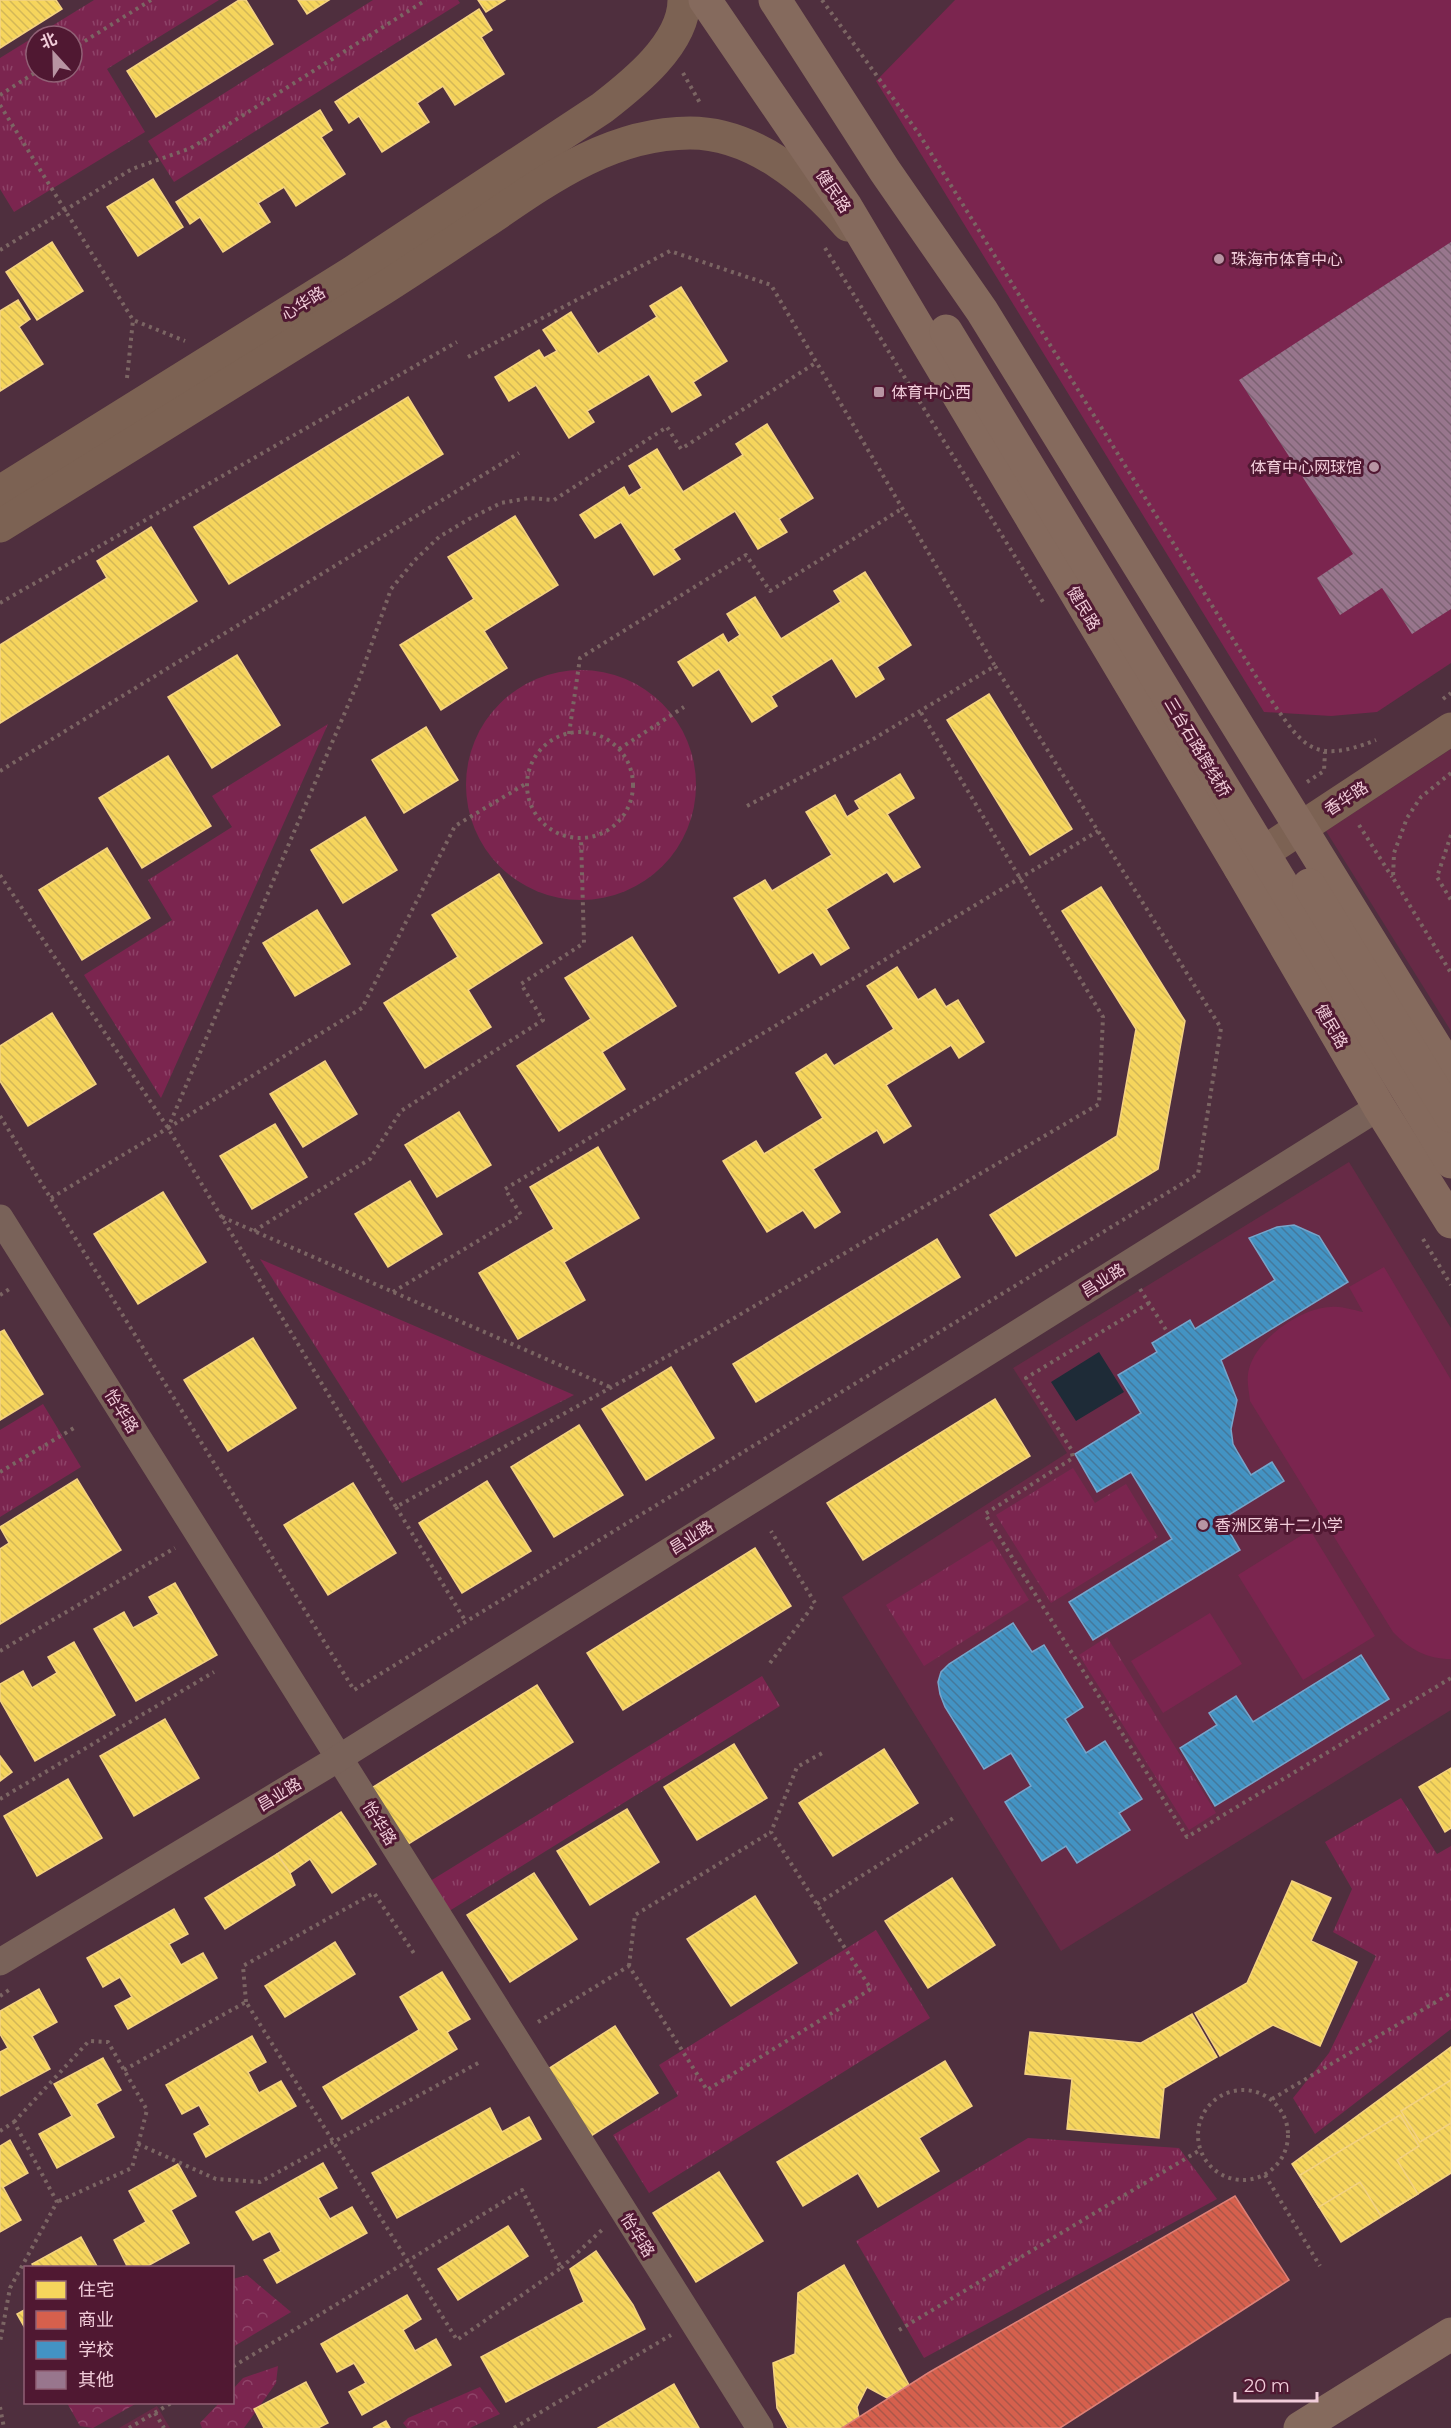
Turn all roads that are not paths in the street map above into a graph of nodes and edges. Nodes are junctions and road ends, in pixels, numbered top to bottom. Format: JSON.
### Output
{"nodes":[{"id":1,"x":684,"y":0,"type":"edge"},
{"id":2,"x":705,"y":0,"type":"edge"},
{"id":3,"x":775,"y":0,"type":"edge"},
{"id":4,"x":885,"y":171,"type":"junction"},
{"id":5,"x":844,"y":205,"type":"junction"},
{"id":6,"x":879,"y":262,"type":"junction"},
{"id":7,"x":955,"y":326,"type":"junction"},
{"id":8,"x":0,"y":492,"type":"edge"},
{"id":9,"x":0,"y":526,"type":"edge"},
{"id":10,"x":1446,"y":714,"type":"edge"},
{"id":11,"x":1268,"y":776,"type":"junction"},
{"id":12,"x":1359,"y":789,"type":"junction"},
{"id":13,"x":1300,"y":828,"type":"junction"},
{"id":14,"x":1240,"y":867,"type":"junction"},
{"id":15,"x":1331,"y":878,"type":"junction"},
{"id":16,"x":1451,"y":1071,"type":"edge"},
{"id":17,"x":1379,"y":1107,"type":"junction"},
{"id":18,"x":1451,"y":1116,"type":"edge"},
{"id":19,"x":1451,"y":1162,"type":"edge"},
{"id":20,"x":0,"y":1218,"type":"edge"},
{"id":21,"x":1451,"y":1222,"type":"edge"},
{"id":22,"x":339,"y":1758,"type":"junction"},
{"id":23,"x":0,"y":1962,"type":"edge"},
{"id":24,"x":1451,"y":2334,"type":"edge"},
{"id":25,"x":760,"y":2428,"type":"edge"},
{"id":26,"x":1300,"y":2428,"type":"edge"}],
"edges":[{"from":1,"to":8,"type":"street","name":"心华路"},
{"from":2,"to":5,"type":"main road","name":"健民路"},
{"from":3,"to":4,"type":"main road"},
{"from":4,"to":7,"type":"main road"},
{"from":4,"to":11,"type":"main road"},
{"from":5,"to":6,"type":"main road","name":"健民路"},
{"from":5,"to":7,"type":"main road"},
{"from":6,"to":9,"type":"street","name":"心华路"},
{"from":6,"to":14,"type":"main road","name":"健民路"},
{"from":7,"to":18,"type":"main road","name":"三台石路跨线桥","bridge":true},
{"from":7,"to":19,"type":"main road","name":"三台石路跨线桥","bridge":true},
{"from":10,"to":12,"type":"street","name":"香华路"},
{"from":11,"to":12,"type":"street"},
{"from":11,"to":13,"type":"main road"},
{"from":12,"to":13,"type":"street","name":"香华路"},
{"from":12,"to":15,"type":"street"},
{"from":13,"to":14,"type":"street","name":"香华路"},
{"from":13,"to":15,"type":"main road"},
{"from":14,"to":17,"type":"main road","name":"健民路"},
{"from":15,"to":16,"type":"main road"},
{"from":17,"to":21,"type":"main road","name":"健民路"},
{"from":17,"to":22,"type":"street","name":"昌业路"},
{"from":20,"to":22,"type":"street","name":"怡华路"},
{"from":22,"to":23,"type":"street","name":"昌业路"},
{"from":22,"to":25,"type":"street","name":"怡华路"},
{"from":24,"to":26,"type":"main road"}]}
